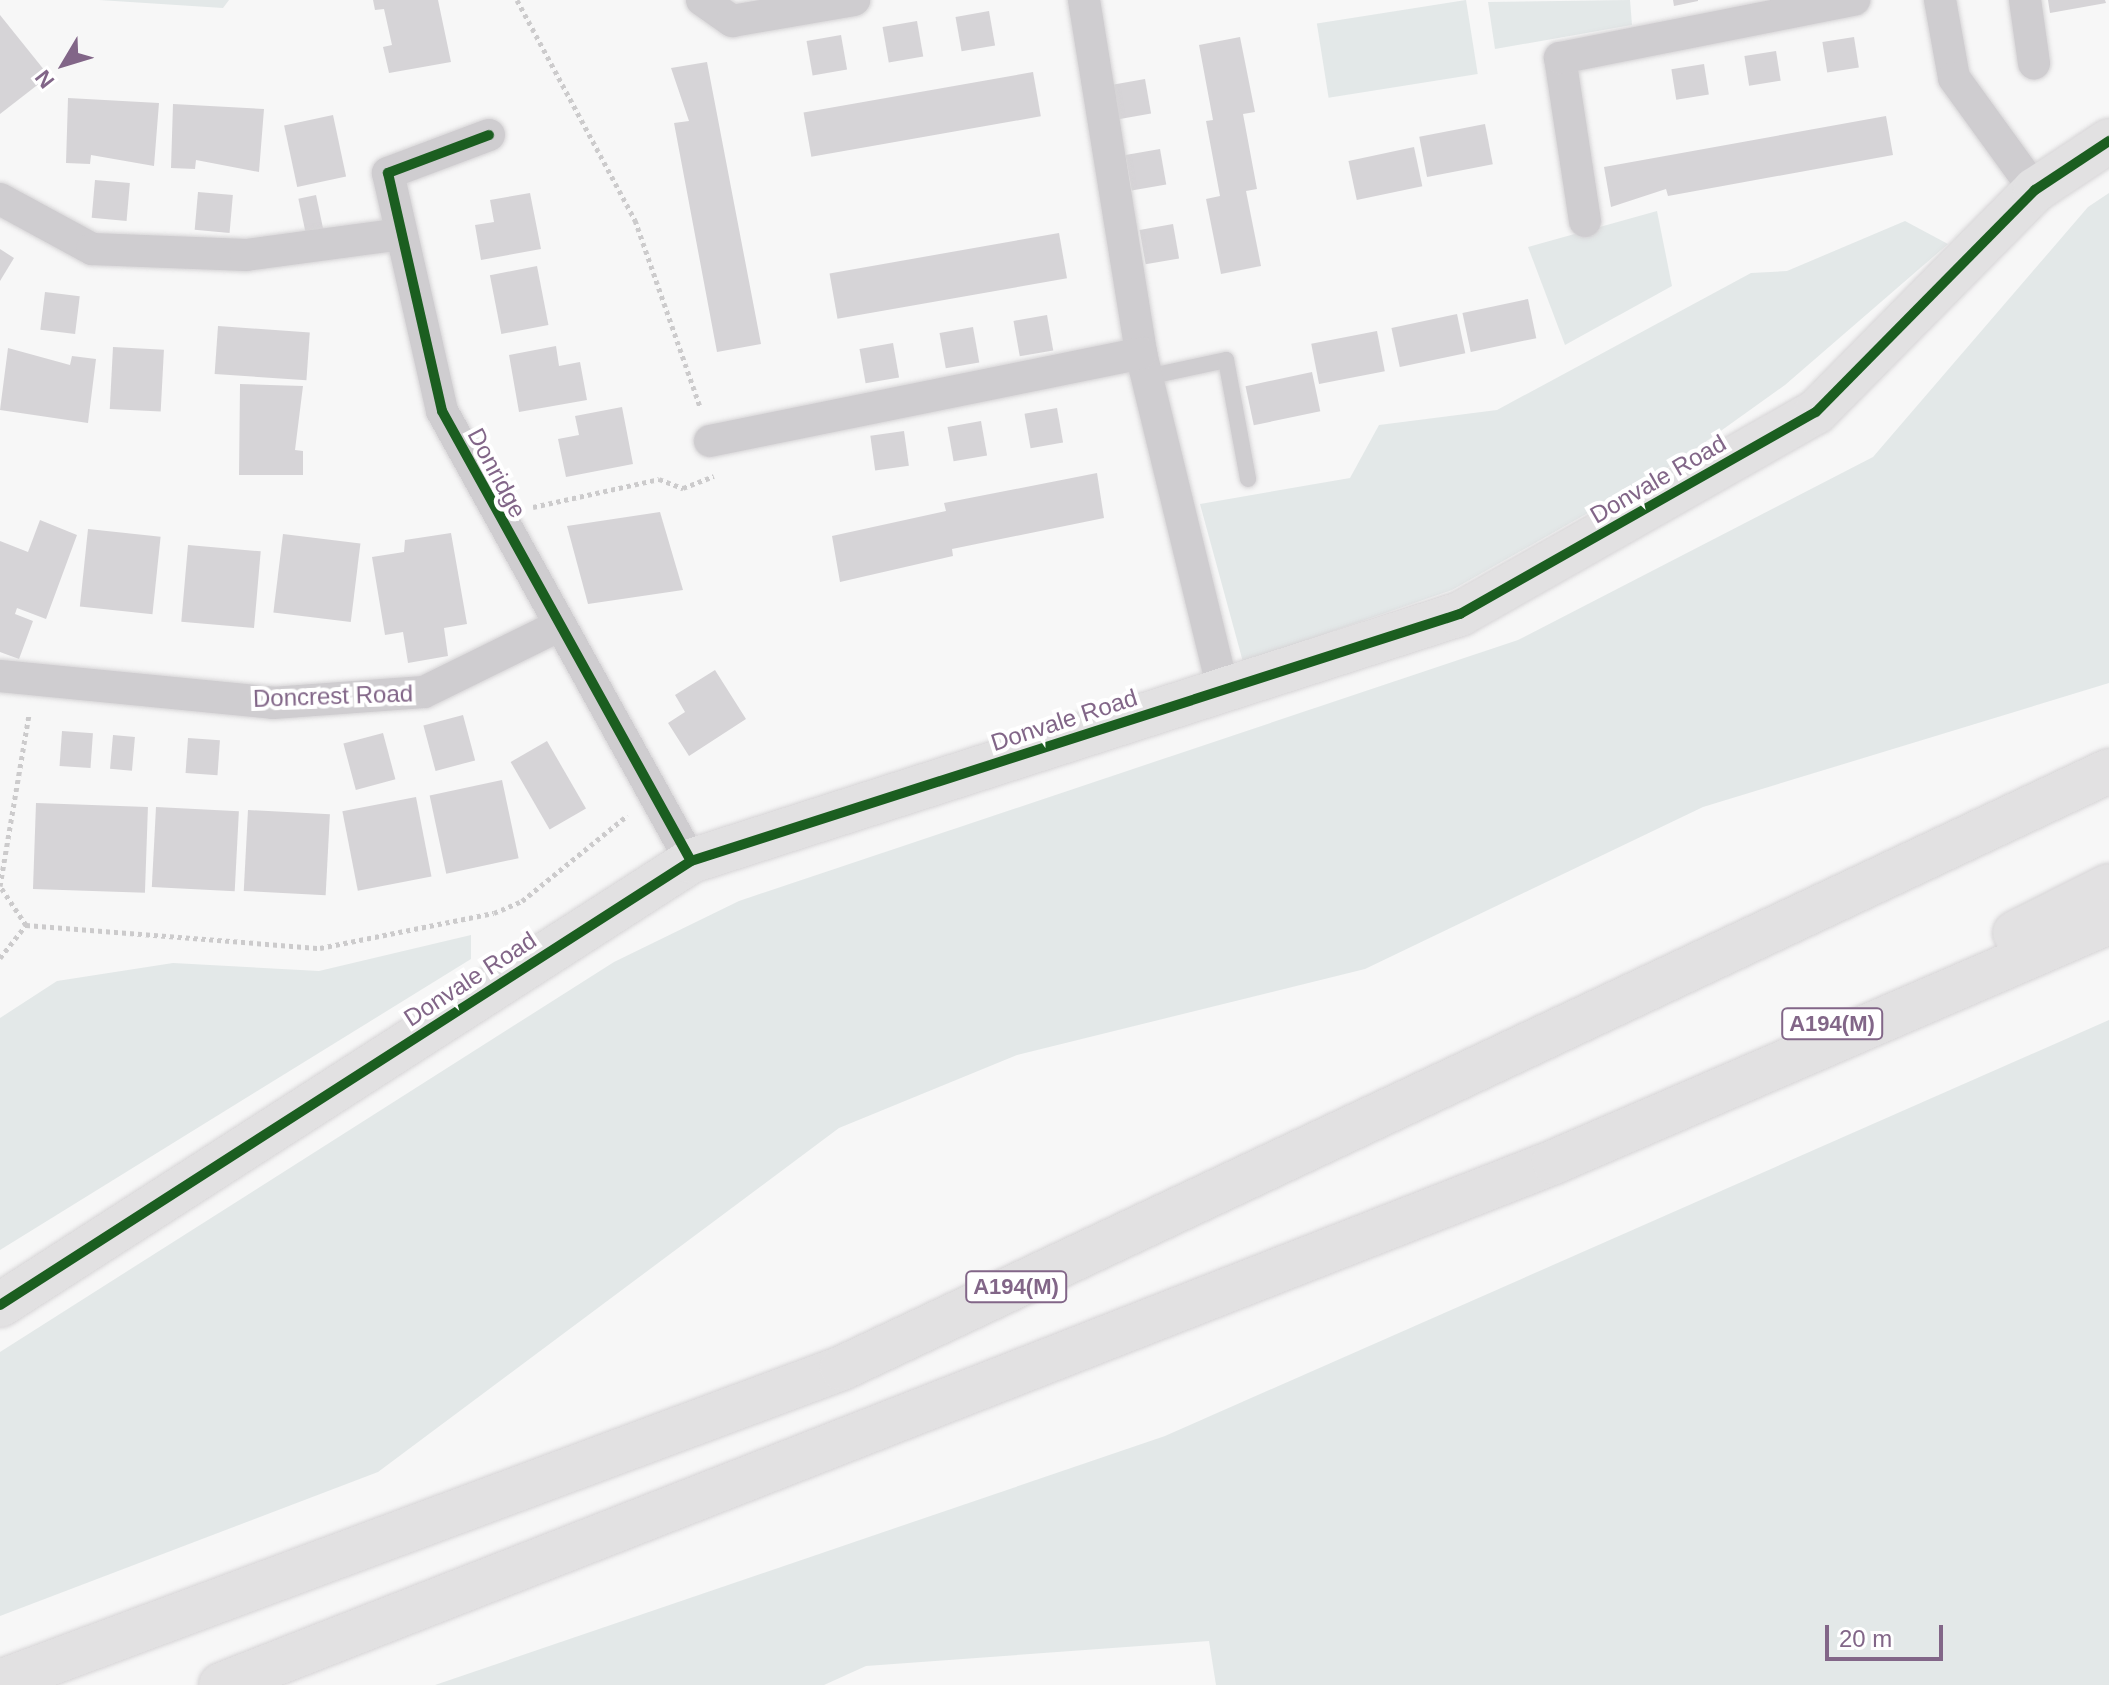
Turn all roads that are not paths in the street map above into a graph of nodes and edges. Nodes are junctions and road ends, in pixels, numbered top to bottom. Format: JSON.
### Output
{"nodes":[{"id":1,"x":702,"y":0,"type":"edge"},
{"id":2,"x":854,"y":0,"type":"edge"},
{"id":3,"x":1084,"y":0,"type":"edge"},
{"id":4,"x":1854,"y":0,"type":"edge"},
{"id":5,"x":1940,"y":0,"type":"edge"},
{"id":6,"x":2025,"y":0,"type":"edge"},
{"id":7,"x":2034,"y":63,"type":"dead end"},
{"id":8,"x":489,"y":135,"type":"dead end"},
{"id":9,"x":2109,"y":141,"type":"edge"},
{"id":10,"x":2035,"y":190,"type":"junction"},
{"id":11,"x":0,"y":199,"type":"edge"},
{"id":12,"x":1585,"y":221,"type":"dead end"},
{"id":13,"x":401,"y":234,"type":"junction"},
{"id":14,"x":1144,"y":365,"type":"junction"},
{"id":15,"x":710,"y":441,"type":"road end"},
{"id":16,"x":1248,"y":479,"type":"dead end"},
{"id":17,"x":556,"y":627,"type":"junction"},
{"id":18,"x":0,"y":676,"type":"edge"},
{"id":19,"x":1223,"y":690,"type":"junction"},
{"id":20,"x":2109,"y":771,"type":"edge"},
{"id":21,"x":2109,"y":779,"type":"edge"},
{"id":22,"x":2003,"y":822,"type":"junction"},
{"id":23,"x":691,"y":861,"type":"junction"},
{"id":24,"x":2109,"y":886,"type":"edge"},
{"id":25,"x":2109,"y":922,"type":"edge"},
{"id":26,"x":1554,"y":1162,"type":"junction"},
{"id":27,"x":0,"y":1305,"type":"edge"},
{"id":28,"x":0,"y":1682,"type":"edge"},
{"id":29,"x":221,"y":1685,"type":"edge"}],
"edges":[{"from":1,"to":2,"type":"street"},
{"from":3,"to":14,"type":"street"},
{"from":4,"to":12,"type":"street"},
{"from":5,"to":10,"type":"street"},
{"from":6,"to":7,"type":"street"},
{"from":8,"to":13,"type":"street","name":"Donridge"},
{"from":9,"to":10,"type":"main road","name":"Donvale Road"},
{"from":10,"to":19,"type":"main road","name":"Donvale Road"},
{"from":11,"to":13,"type":"street"},
{"from":13,"to":17,"type":"street","name":"Donridge"},
{"from":14,"to":15,"type":"street"},
{"from":14,"to":16,"type":"lane"},
{"from":14,"to":19,"type":"street"},
{"from":17,"to":18,"type":"street","name":"Doncrest Road"},
{"from":17,"to":23,"type":"street","name":"Donridge"},
{"from":19,"to":23,"type":"main road","name":"Donvale Road"},
{"from":20,"to":22,"type":"main road","number":"A194(M)"},
{"from":21,"to":22,"type":"main road","number":"A194(M)"},
{"from":22,"to":28,"type":"main road","number":"A194(M)"},
{"from":23,"to":27,"type":"main road","name":"Donvale Road"},
{"from":24,"to":26,"type":"main road","number":"A194(M)"},
{"from":25,"to":26,"type":"main road","number":"A194(M)"},
{"from":26,"to":29,"type":"main road","number":"A194(M)"}]}
